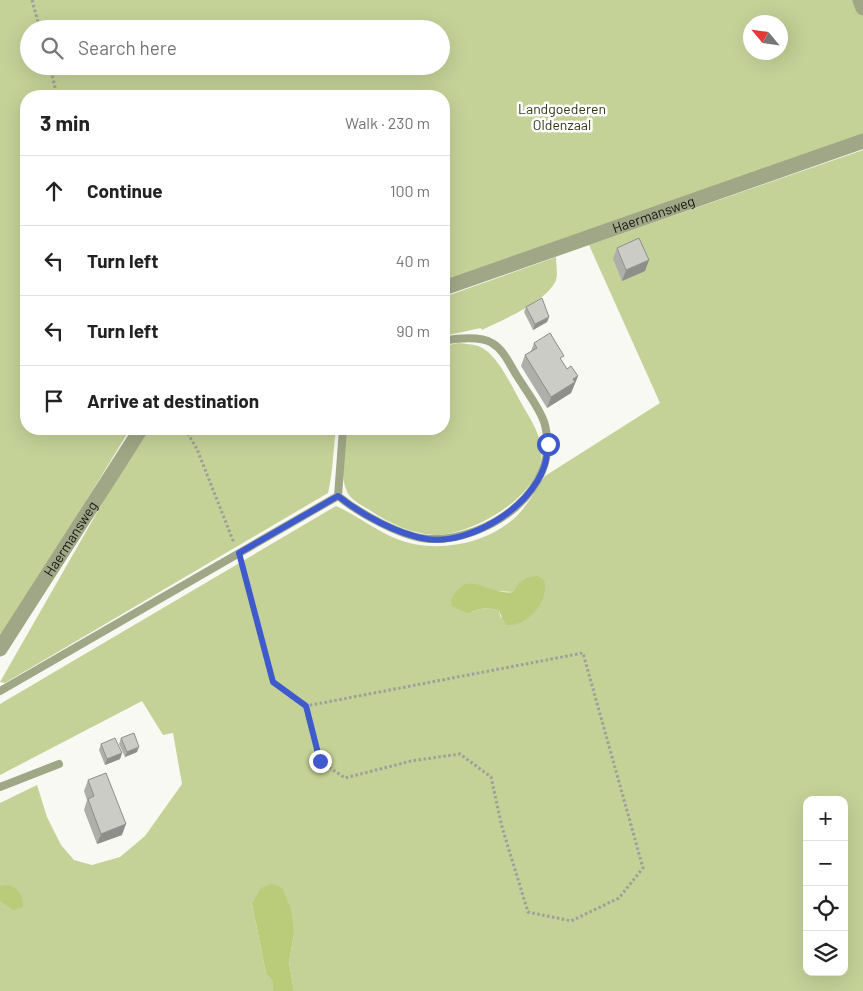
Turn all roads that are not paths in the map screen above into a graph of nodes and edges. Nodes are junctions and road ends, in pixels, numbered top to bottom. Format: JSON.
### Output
{"nodes":[{"id":1,"x":860,"y":0,"type":"edge"},
{"id":2,"x":863,"y":8,"type":"edge"},
{"id":3,"x":863,"y":141,"type":"edge"},
{"id":4,"x":450,"y":286,"type":"edge"},
{"id":5,"x":450,"y":341,"type":"edge"},
{"id":6,"x":137,"y":435,"type":"edge"},
{"id":7,"x":343,"y":435,"type":"edge"},
{"id":8,"x":338,"y":496,"type":"junction"},
{"id":9,"x":0,"y":649,"type":"edge"},
{"id":10,"x":0,"y":691,"type":"edge"},
{"id":11,"x":59,"y":764,"type":"dead end"},
{"id":12,"x":0,"y":787,"type":"edge"}],
"edges":[{"from":1,"to":2,"type":"street"},
{"from":3,"to":4,"type":"street","name":"Haermansweg"},
{"from":5,"to":8,"type":"lane"},
{"from":6,"to":9,"type":"street","name":"Haermansweg"},
{"from":7,"to":8,"type":"lane"},
{"from":8,"to":10,"type":"lane"},
{"from":11,"to":12,"type":"lane"}]}
